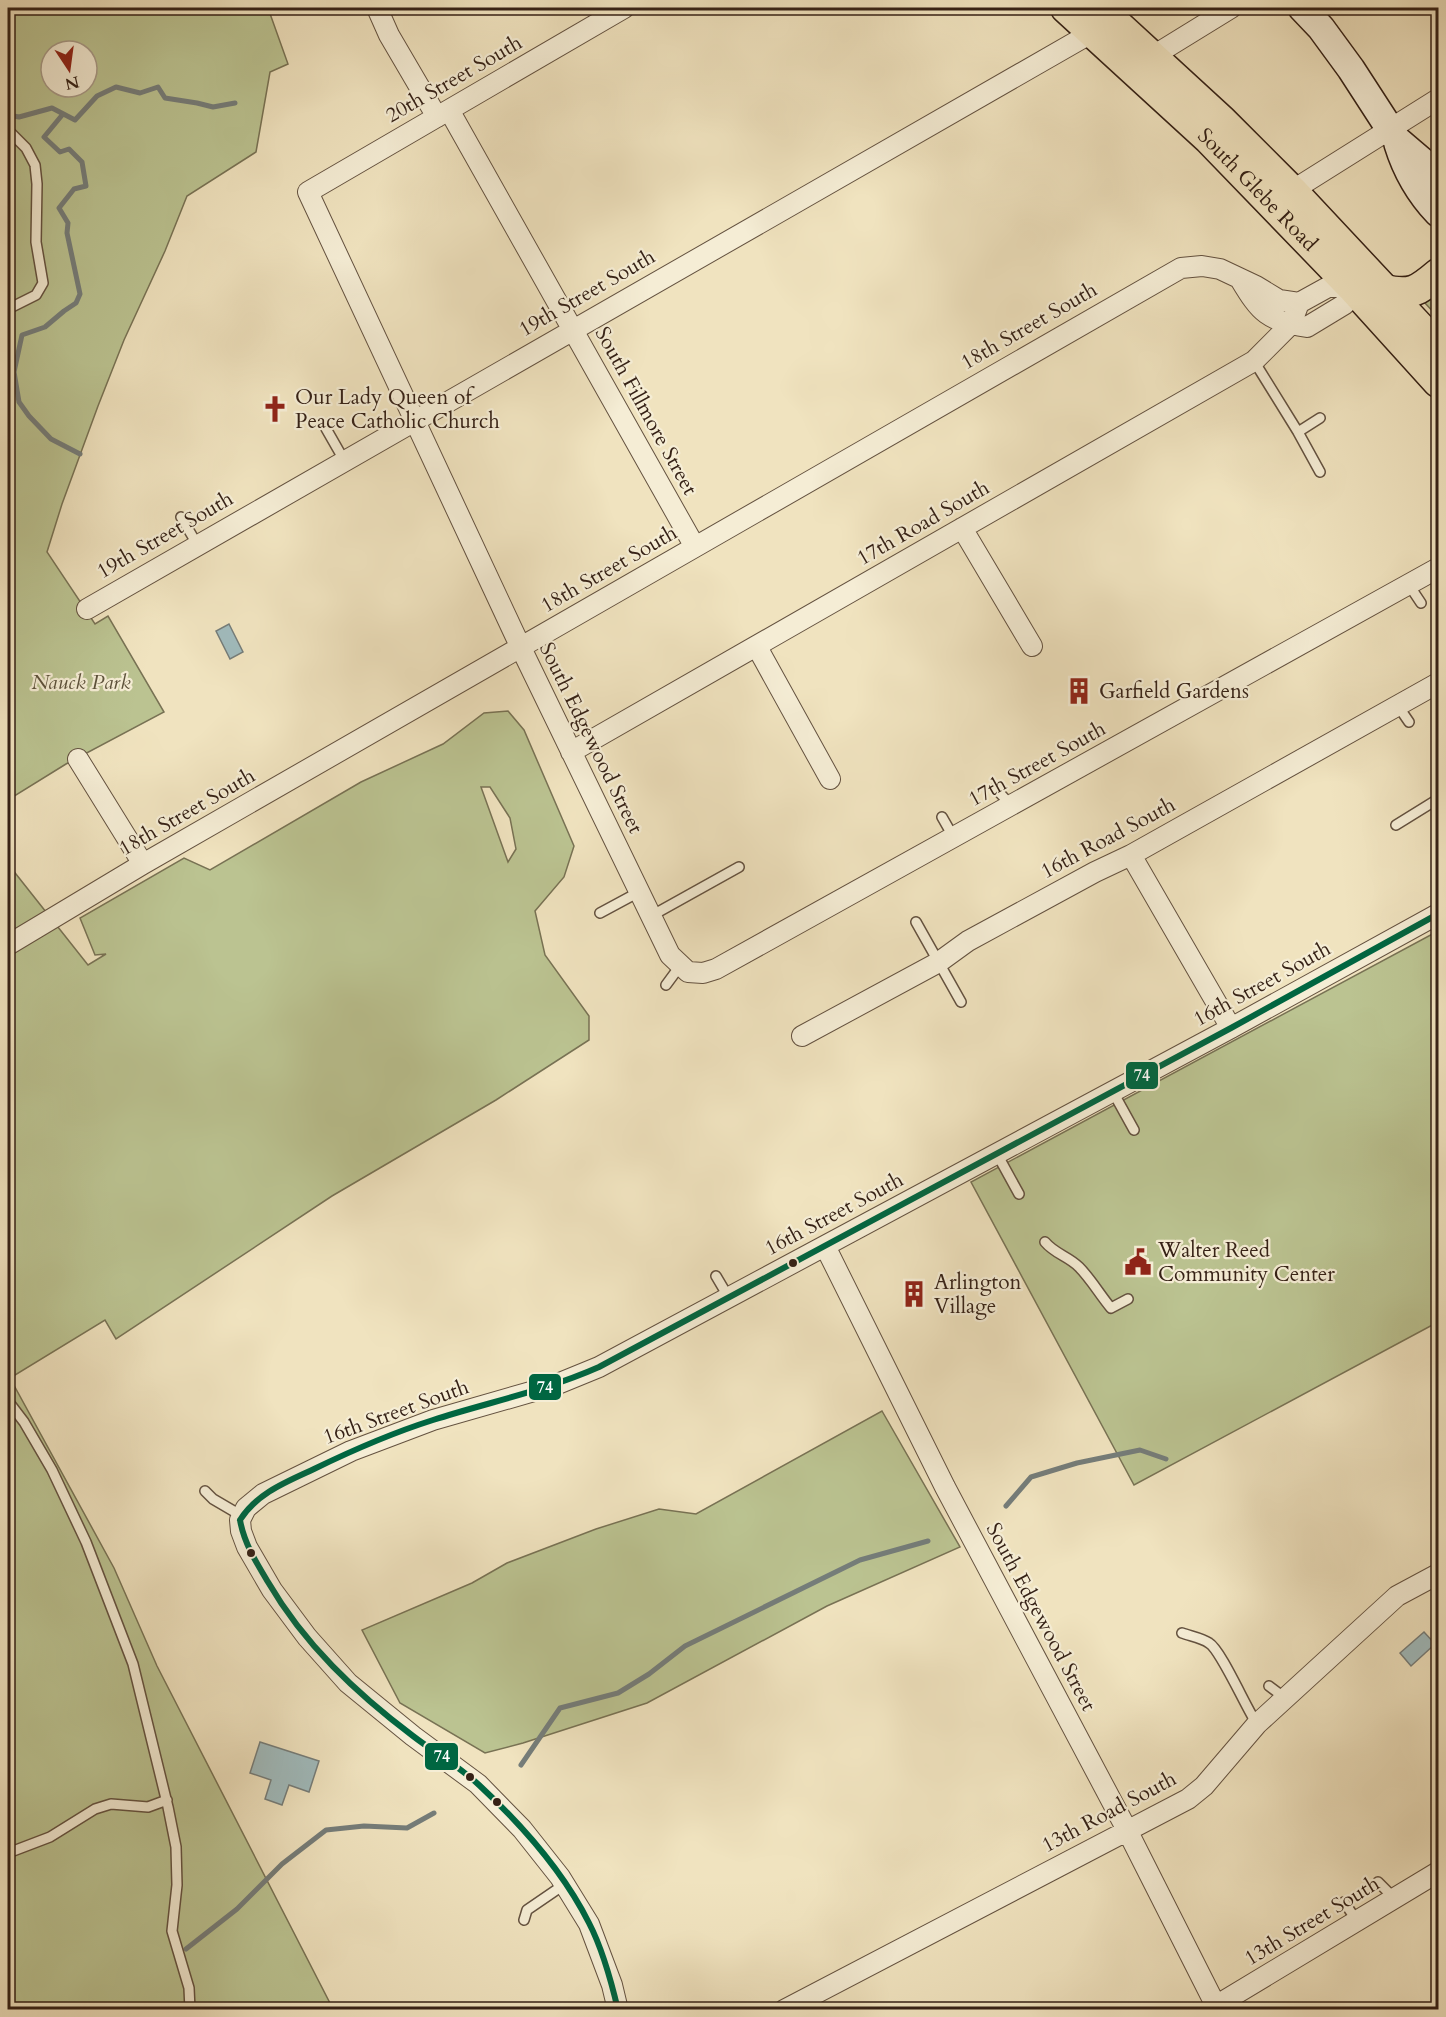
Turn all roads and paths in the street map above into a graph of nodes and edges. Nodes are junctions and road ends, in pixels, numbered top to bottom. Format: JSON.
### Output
{"nodes":[{"id":1,"x":377,"y":8,"type":"edge"},
{"id":2,"x":624,"y":8,"type":"edge"},
{"id":3,"x":1066,"y":8,"type":"edge"},
{"id":4,"x":1231,"y":8,"type":"edge"},
{"id":5,"x":1302,"y":8,"type":"edge"},
{"id":6,"x":1100,"y":19,"type":"edge"},
{"id":7,"x":1146,"y":65,"type":"junction"},
{"id":8,"x":1438,"y":99,"type":"edge"},
{"id":9,"x":443,"y":113,"type":"junction"},
{"id":10,"x":8,"y":130,"type":"edge"},
{"id":11,"x":1393,"y":134,"type":"junction"},
{"id":12,"x":1438,"y":175,"type":"edge"},
{"id":13,"x":308,"y":192,"type":"joint"},
{"id":14,"x":1282,"y":197,"type":"junction"},
{"id":15,"x":1438,"y":213,"type":"edge"},
{"id":16,"x":1438,"y":274,"type":"edge"},
{"id":17,"x":1240,"y":279,"type":"junction"},
{"id":18,"x":1369,"y":284,"type":"junction"},
{"id":19,"x":1299,"y":303,"type":"junction"},
{"id":20,"x":8,"y":309,"type":"edge"},
{"id":21,"x":1292,"y":324,"type":"junction"},
{"id":22,"x":573,"y":329,"type":"junction"},
{"id":23,"x":1438,"y":347,"type":"edge"},
{"id":24,"x":1254,"y":361,"type":"junction"},
{"id":25,"x":1438,"y":382,"type":"edge"},
{"id":26,"x":1320,"y":418,"type":"dead end"},
{"id":27,"x":414,"y":420,"type":"junction"},
{"id":28,"x":324,"y":425,"type":"dead end"},
{"id":29,"x":1298,"y":432,"type":"junction"},
{"id":30,"x":344,"y":460,"type":"junction"},
{"id":31,"x":1320,"y":472,"type":"dead end"},
{"id":32,"x":181,"y":517,"type":"dead end"},
{"id":33,"x":962,"y":528,"type":"junction"},
{"id":34,"x":197,"y":544,"type":"junction"},
{"id":35,"x":695,"y":547,"type":"junction"},
{"id":36,"x":1438,"y":568,"type":"edge"},
{"id":37,"x":1409,"y":585,"type":"junction"},
{"id":38,"x":1421,"y":603,"type":"dead end"},
{"id":39,"x":87,"y":609,"type":"dead end"},
{"id":40,"x":1032,"y":646,"type":"dead end"},
{"id":41,"x":756,"y":647,"type":"junction"},
{"id":42,"x":521,"y":648,"type":"junction"},
{"id":43,"x":1438,"y":683,"type":"edge"},
{"id":44,"x":571,"y":752,"type":"junction"},
{"id":45,"x":78,"y":759,"type":"dead end"},
{"id":46,"x":830,"y":779,"type":"dead end"},
{"id":47,"x":995,"y":788,"type":"dead end"},
{"id":48,"x":1438,"y":799,"type":"edge"},
{"id":49,"x":1012,"y":806,"type":"junction"},
{"id":50,"x":942,"y":817,"type":"dead end"},
{"id":51,"x":1396,"y":825,"type":"dead end"},
{"id":52,"x":954,"y":838,"type":"junction"},
{"id":53,"x":1131,"y":855,"type":"junction"},
{"id":54,"x":143,"y":864,"type":"junction"},
{"id":55,"x":739,"y":867,"type":"dead end"},
{"id":56,"x":639,"y":892,"type":"junction"},
{"id":57,"x":600,"y":913,"type":"dead end"},
{"id":58,"x":1438,"y":914,"type":"edge"},
{"id":59,"x":651,"y":916,"type":"junction"},
{"id":60,"x":916,"y":922,"type":"dead end"},
{"id":61,"x":8,"y":945,"type":"edge"},
{"id":62,"x":939,"y":962,"type":"junction"},
{"id":63,"x":684,"y":969,"type":"junction"},
{"id":64,"x":666,"y":985,"type":"dead end"},
{"id":65,"x":961,"y":1002,"type":"dead end"},
{"id":66,"x":1231,"y":1028,"type":"junction"},
{"id":67,"x":802,"y":1036,"type":"dead end"},
{"id":68,"x":1113,"y":1092,"type":"junction"},
{"id":69,"x":1134,"y":1130,"type":"dead end"},
{"id":70,"x":998,"y":1154,"type":"junction"},
{"id":71,"x":1018,"y":1194,"type":"dead end"},
{"id":72,"x":1045,"y":1242,"type":"dead end"},
{"id":73,"x":825,"y":1246,"type":"junction"},
{"id":74,"x":716,"y":1276,"type":"dead end"},
{"id":75,"x":729,"y":1298,"type":"junction"},
{"id":76,"x":1128,"y":1299,"type":"dead end"},
{"id":77,"x":8,"y":1401,"type":"edge"},
{"id":78,"x":205,"y":1491,"type":"dead end"},
{"id":79,"x":241,"y":1518,"type":"junction"},
{"id":80,"x":1438,"y":1574,"type":"edge"},
{"id":81,"x":1182,"y":1633,"type":"dead end"},
{"id":82,"x":1269,"y":1686,"type":"dead end"},
{"id":83,"x":1285,"y":1698,"type":"junction"},
{"id":84,"x":1257,"y":1724,"type":"junction"},
{"id":85,"x":167,"y":1800,"type":"junction"},
{"id":86,"x":1127,"y":1830,"type":"junction"},
{"id":87,"x":8,"y":1853,"type":"edge"},
{"id":88,"x":1438,"y":1872,"type":"edge"},
{"id":89,"x":1378,"y":1882,"type":"dead end"},
{"id":90,"x":565,"y":1884,"type":"junction"},
{"id":91,"x":1395,"y":1899,"type":"junction"},
{"id":92,"x":1344,"y":1902,"type":"dead end"},
{"id":93,"x":524,"y":1920,"type":"dead end"},
{"id":94,"x":1357,"y":1921,"type":"junction"},
{"id":95,"x":1214,"y":2008,"type":"edge"},
{"id":96,"x":190,"y":2010,"type":"edge"},
{"id":97,"x":618,"y":2010,"type":"edge"},
{"id":98,"x":784,"y":2010,"type":"edge"}],
"edges":[{"from":1,"to":9,"type":"street","name":"South Fillmore Street"},
{"from":2,"to":9,"type":"street","name":"20th Street South"},
{"from":3,"to":6,"type":"main road","name":"South Glebe Road"},
{"from":4,"to":7,"type":"street"},
{"from":5,"to":11,"type":"street"},
{"from":6,"to":7,"type":"main road","name":"South Glebe Road"},
{"from":6,"to":22,"type":"street","name":"19th Street South"},
{"from":7,"to":14,"type":"main road","name":"South Glebe Road"},
{"from":8,"to":11,"type":"street"},
{"from":9,"to":13,"type":"street","name":"20th Street South"},
{"from":9,"to":22,"type":"street","name":"South Fillmore Street"},
{"from":10,"to":20,"type":"lane"},
{"from":11,"to":12,"type":"street"},
{"from":11,"to":14,"type":"street"},
{"from":11,"to":15,"type":"street"},
{"from":13,"to":27,"type":"street","name":"South Edgewood Street"},
{"from":14,"to":18,"type":"main road","name":"South Glebe Road"},
{"from":16,"to":18,"type":"main road"},
{"from":17,"to":19,"type":"street","name":"18th Street South"},
{"from":17,"to":21,"type":"street"},
{"from":17,"to":35,"type":"street","name":"18th Street South"},
{"from":18,"to":19,"type":"street"},
{"from":18,"to":21,"type":"street"},
{"from":18,"to":23,"type":"main road","name":"South Glebe Road"},
{"from":18,"to":25,"type":"main road","name":"South Glebe Road"},
{"from":19,"to":21,"type":"street","name":"17th Road South"},
{"from":21,"to":24,"type":"street","name":"17th Road South"},
{"from":22,"to":27,"type":"street","name":"19th Street South"},
{"from":22,"to":35,"type":"street","name":"South Fillmore Street"},
{"from":24,"to":29,"type":"lane"},
{"from":24,"to":33,"type":"street","name":"17th Road South"},
{"from":26,"to":29,"type":"lane"},
{"from":27,"to":30,"type":"street","name":"19th Street South"},
{"from":27,"to":42,"type":"street","name":"South Edgewood Street"},
{"from":28,"to":30,"type":"lane"},
{"from":29,"to":31,"type":"lane"},
{"from":30,"to":34,"type":"street","name":"19th Street South"},
{"from":32,"to":34,"type":"lane"},
{"from":33,"to":40,"type":"street"},
{"from":33,"to":41,"type":"street","name":"17th Road South"},
{"from":34,"to":39,"type":"street","name":"19th Street South"},
{"from":35,"to":42,"type":"street","name":"18th Street South"},
{"from":36,"to":37,"type":"street","name":"17th Street South"},
{"from":37,"to":38,"type":"lane"},
{"from":37,"to":49,"type":"street","name":"17th Street South"},
{"from":41,"to":44,"type":"street","name":"17th Road South"},
{"from":41,"to":46,"type":"street"},
{"from":42,"to":44,"type":"street","name":"South Edgewood Street"},
{"from":42,"to":54,"type":"street","name":"18th Street South"},
{"from":43,"to":53,"type":"street","name":"16th Road South"},
{"from":44,"to":56,"type":"street","name":"South Edgewood Street"},
{"from":45,"to":54,"type":"street"},
{"from":47,"to":49,"type":"lane"},
{"from":48,"to":51,"type":"lane"},
{"from":49,"to":52,"type":"street","name":"17th Street South"},
{"from":50,"to":52,"type":"lane"},
{"from":52,"to":63,"type":"street","name":"17th Street South"},
{"from":53,"to":62,"type":"street","name":"16th Road South"},
{"from":53,"to":66,"type":"street"},
{"from":54,"to":61,"type":"street","name":"18th Street South"},
{"from":55,"to":59,"type":"lane"},
{"from":56,"to":57,"type":"lane"},
{"from":56,"to":59,"type":"street","name":"South Edgewood Street"},
{"from":58,"to":66,"type":"street","name":"16th Street South"},
{"from":59,"to":63,"type":"street","name":"South Edgewood Street"},
{"from":60,"to":62,"type":"lane"},
{"from":62,"to":65,"type":"lane"},
{"from":62,"to":67,"type":"street","name":"16th Road South"},
{"from":63,"to":64,"type":"lane"},
{"from":66,"to":68,"type":"street","name":"16th Street South"},
{"from":68,"to":69,"type":"lane"},
{"from":68,"to":70,"type":"street","name":"16th Street South"},
{"from":70,"to":71,"type":"lane"},
{"from":70,"to":73,"type":"street","name":"16th Street South"},
{"from":72,"to":76,"type":"lane"},
{"from":73,"to":75,"type":"street","name":"16th Street South"},
{"from":73,"to":86,"type":"street","name":"South Edgewood Street"},
{"from":74,"to":75,"type":"lane"},
{"from":75,"to":79,"type":"street","name":"16th Street South"},
{"from":77,"to":85,"type":"lane"},
{"from":78,"to":79,"type":"lane"},
{"from":79,"to":90,"type":"street"},
{"from":80,"to":83,"type":"street","name":"13th Road South"},
{"from":81,"to":84,"type":"lane"},
{"from":82,"to":83,"type":"lane"},
{"from":83,"to":84,"type":"street","name":"13th Road South"},
{"from":84,"to":86,"type":"street","name":"13th Road South"},
{"from":85,"to":87,"type":"lane"},
{"from":85,"to":96,"type":"lane"},
{"from":86,"to":95,"type":"street","name":"South Edgewood Street"},
{"from":86,"to":98,"type":"street","name":"13th Road South"},
{"from":88,"to":91,"type":"street","name":"13th Street South"},
{"from":89,"to":91,"type":"lane"},
{"from":90,"to":93,"type":"lane"},
{"from":90,"to":97,"type":"street"},
{"from":91,"to":94,"type":"street","name":"13th Street South"},
{"from":92,"to":94,"type":"lane"},
{"from":94,"to":95,"type":"street","name":"13th Street South"}]}
